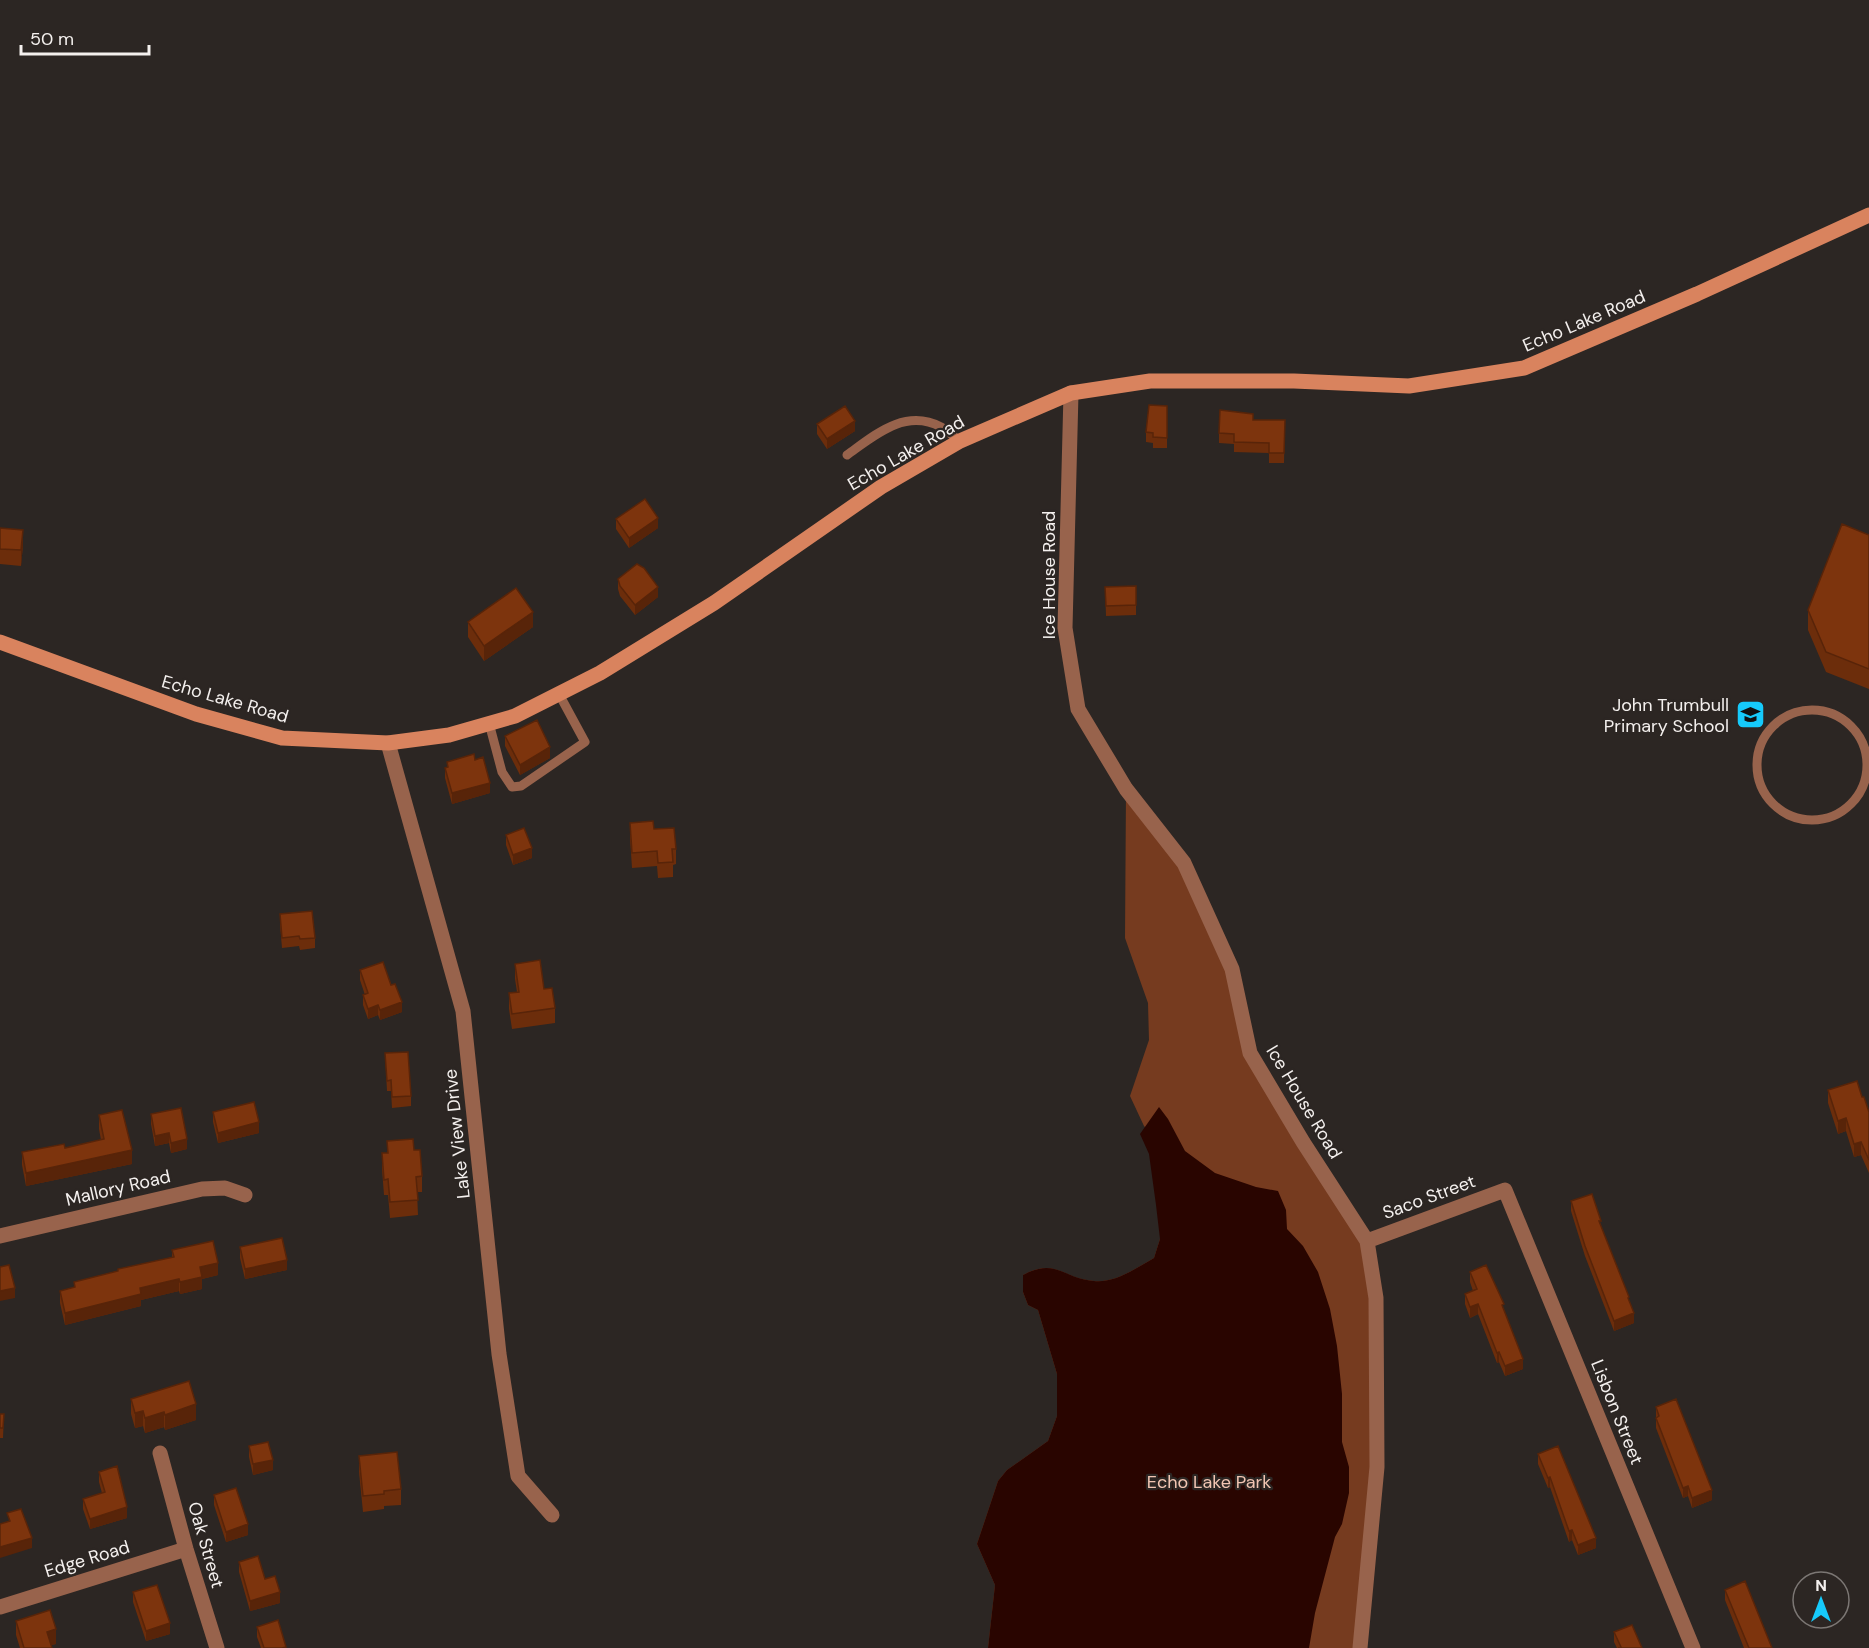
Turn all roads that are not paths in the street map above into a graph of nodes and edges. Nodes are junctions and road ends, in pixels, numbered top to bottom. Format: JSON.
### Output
{"nodes":[{"id":1,"x":1869,"y":215,"type":"edge"},
{"id":2,"x":1071,"y":393,"type":"junction"},
{"id":3,"x":960,"y":441,"type":"junction"},
{"id":4,"x":847,"y":455,"type":"dead end"},
{"id":5,"x":0,"y":642,"type":"edge"},
{"id":6,"x":559,"y":694,"type":"junction"},
{"id":7,"x":489,"y":723,"type":"junction"},
{"id":8,"x":388,"y":743,"type":"junction"},
{"id":9,"x":1830,"y":818,"type":"joint"},
{"id":10,"x":1505,"y":1190,"type":"joint"},
{"id":11,"x":245,"y":1195,"type":"dead end"},
{"id":12,"x":0,"y":1236,"type":"edge"},
{"id":13,"x":1368,"y":1240,"type":"junction"},
{"id":14,"x":160,"y":1453,"type":"dead end"},
{"id":15,"x":552,"y":1515,"type":"dead end"},
{"id":16,"x":186,"y":1549,"type":"junction"},
{"id":17,"x":0,"y":1606,"type":"edge"},
{"id":18,"x":217,"y":1648,"type":"edge"},
{"id":19,"x":1360,"y":1648,"type":"edge"},
{"id":20,"x":1693,"y":1648,"type":"edge"}],
"edges":[{"from":1,"to":2,"type":"main road","name":"Echo Lake Road"},
{"from":2,"to":3,"type":"main road","name":"Echo Lake Road"},
{"from":2,"to":13,"type":"street","name":"Ice House Road"},
{"from":3,"to":4,"type":"lane"},
{"from":3,"to":6,"type":"main road","name":"Echo Lake Road"},
{"from":5,"to":8,"type":"main road","name":"Echo Lake Road"},
{"from":6,"to":7,"type":"main road","name":"Echo Lake Road"},
{"from":6,"to":7,"type":"lane"},
{"from":7,"to":8,"type":"main road","name":"Echo Lake Road"},
{"from":8,"to":15,"type":"street","name":"Lake View Drive"},
{"from":9,"to":9,"type":"lane"},
{"from":10,"to":13,"type":"street","name":"Saco Street"},
{"from":10,"to":20,"type":"street","name":"Lisbon Street"},
{"from":11,"to":12,"type":"street","name":"Mallory Road"},
{"from":13,"to":19,"type":"street","name":"Ice House Road"},
{"from":14,"to":16,"type":"street","name":"Oak Street"},
{"from":16,"to":17,"type":"street","name":"Edge Road"},
{"from":16,"to":18,"type":"street","name":"Oak Street"}]}
